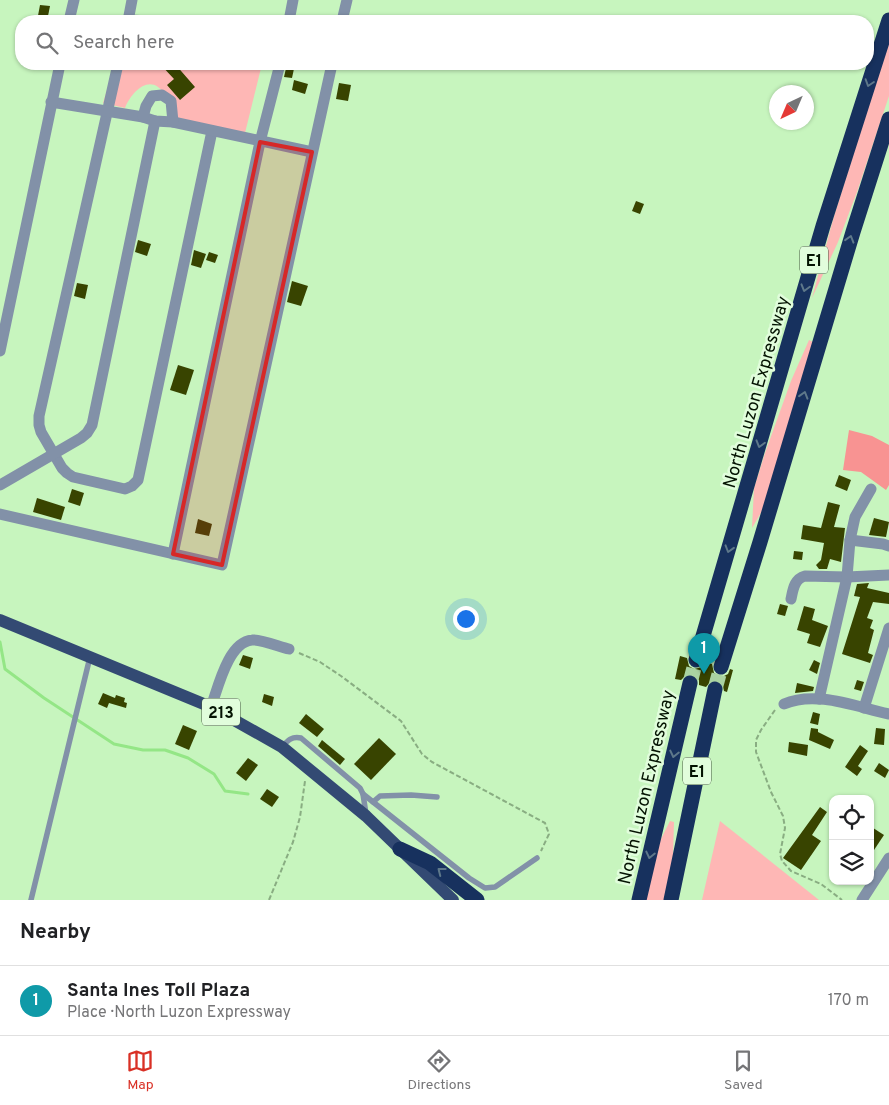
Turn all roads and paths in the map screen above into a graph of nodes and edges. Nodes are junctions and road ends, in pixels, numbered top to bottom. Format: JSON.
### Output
{"nodes":[{"id":1,"x":74,"y":0,"type":"edge"},
{"id":2,"x":132,"y":0,"type":"edge"},
{"id":3,"x":347,"y":0,"type":"edge"},
{"id":4,"x":290,"y":1,"type":"edge"},
{"id":5,"x":70,"y":15,"type":"edge"},
{"id":6,"x":129,"y":15,"type":"edge"},
{"id":7,"x":289,"y":15,"type":"edge"},
{"id":8,"x":343,"y":15,"type":"edge"},
{"id":9,"x":889,"y":20,"type":"edge"},
{"id":10,"x":874,"y":67,"type":"edge"},
{"id":11,"x":59,"y":70,"type":"edge"},
{"id":12,"x":116,"y":70,"type":"edge"},
{"id":13,"x":278,"y":70,"type":"edge"},
{"id":14,"x":331,"y":70,"type":"edge"},
{"id":15,"x":873,"y":70,"type":"edge"},
{"id":16,"x":51,"y":102,"type":"junction"},
{"id":17,"x":106,"y":112,"type":"junction"},
{"id":18,"x":143,"y":117,"type":"junction"},
{"id":19,"x":889,"y":119,"type":"edge"},
{"id":20,"x":156,"y":121,"type":"junction"},
{"id":21,"x":173,"y":122,"type":"junction"},
{"id":22,"x":212,"y":132,"type":"junction"},
{"id":23,"x":260,"y":142,"type":"junction"},
{"id":24,"x":312,"y":152,"type":"junction"},
{"id":25,"x":0,"y":351,"type":"edge"},
{"id":26,"x":54,"y":454,"type":"junction"},
{"id":27,"x":0,"y":485,"type":"edge"},
{"id":28,"x":870,"y":489,"type":"dead end"},
{"id":29,"x":0,"y":514,"type":"edge"},
{"id":30,"x":850,"y":540,"type":"junction"},
{"id":31,"x":889,"y":546,"type":"edge"},
{"id":32,"x":173,"y":554,"type":"junction"},
{"id":33,"x":889,"y":575,"type":"edge"},
{"id":34,"x":847,"y":577,"type":"junction"},
{"id":35,"x":790,"y":599,"type":"dead end"},
{"id":36,"x":0,"y":620,"type":"edge"},
{"id":37,"x":889,"y":628,"type":"edge"},
{"id":38,"x":290,"y":650,"type":"joint"},
{"id":39,"x":90,"y":657,"type":"junction"},
{"id":40,"x":696,"y":660,"type":"tunnel mouth"},
{"id":41,"x":721,"y":666,"type":"tunnel mouth"},
{"id":42,"x":690,"y":683,"type":"tunnel mouth"},
{"id":43,"x":715,"y":689,"type":"tunnel mouth"},
{"id":44,"x":820,"y":699,"type":"junction"},
{"id":45,"x":784,"y":704,"type":"joint"},
{"id":46,"x":211,"y":707,"type":"junction"},
{"id":47,"x":864,"y":708,"type":"junction"},
{"id":48,"x":889,"y":714,"type":"edge"},
{"id":49,"x":282,"y":747,"type":"junction"},
{"id":50,"x":307,"y":766,"type":"junction"},
{"id":51,"x":363,"y":794,"type":"junction"},
{"id":52,"x":437,"y":797,"type":"dead end"},
{"id":53,"x":373,"y":802,"type":"junction"},
{"id":54,"x":366,"y":816,"type":"junction"},
{"id":55,"x":400,"y":849,"type":"junction"},
{"id":56,"x":537,"y":858,"type":"joint"},
{"id":57,"x":889,"y":858,"type":"edge"},
{"id":58,"x":31,"y":900,"type":"edge"},
{"id":59,"x":269,"y":900,"type":"edge"},
{"id":60,"x":453,"y":900,"type":"edge"},
{"id":61,"x":477,"y":900,"type":"edge"},
{"id":62,"x":639,"y":900,"type":"edge"},
{"id":63,"x":671,"y":900,"type":"edge"},
{"id":64,"x":842,"y":900,"type":"edge"},
{"id":65,"x":862,"y":900,"type":"edge"}],
"edges":[{"from":1,"to":5,"type":"street"},
{"from":2,"to":6,"type":"street"},
{"from":3,"to":8,"type":"street"},
{"from":4,"to":7,"type":"street"},
{"from":9,"to":10,"type":"highway","name":"North Luzon Expressway","number":"E1","one_way":true},
{"from":11,"to":16,"type":"street"},
{"from":12,"to":17,"type":"street"},
{"from":13,"to":23,"type":"street"},
{"from":14,"to":24,"type":"street"},
{"from":15,"to":40,"type":"highway","name":"North Luzon Expressway","number":"E1","one_way":true},
{"from":16,"to":17,"type":"street"},
{"from":16,"to":25,"type":"street"},
{"from":17,"to":18,"type":"street"},
{"from":17,"to":26,"type":"street"},
{"from":18,"to":20,"type":"street"},
{"from":18,"to":21,"type":"street"},
{"from":41,"to":19,"type":"highway","number":"E1","one_way":true},
{"from":20,"to":21,"type":"street"},
{"from":20,"to":26,"type":"street"},
{"from":21,"to":22,"type":"street"},
{"from":22,"to":23,"type":"street"},
{"from":22,"to":26,"type":"street"},
{"from":23,"to":24,"type":"street"},
{"from":23,"to":32,"type":"street"},
{"from":24,"to":32,"type":"street"},
{"from":26,"to":27,"type":"street"},
{"from":28,"to":30,"type":"street"},
{"from":29,"to":32,"type":"street"},
{"from":30,"to":31,"type":"street"},
{"from":30,"to":34,"type":"street"},
{"from":33,"to":34,"type":"street"},
{"from":34,"to":35,"type":"street"},
{"from":34,"to":44,"type":"street"},
{"from":36,"to":39,"type":"main road","number":"213"},
{"from":37,"to":47,"type":"street"},
{"from":38,"to":46,"type":"street"},
{"from":38,"to":56,"type":"path"},
{"from":39,"to":46,"type":"main road","number":"213"},
{"from":39,"to":58,"type":"lane"},
{"from":42,"to":62,"type":"highway","name":"North Luzon Expressway","number":"E1","one_way":true},
{"from":43,"to":63,"type":"highway","number":"E1"},
{"from":44,"to":45,"type":"street"},
{"from":44,"to":47,"type":"street"},
{"from":45,"to":64,"type":"path"},
{"from":46,"to":49,"type":"main road","number":"213"},
{"from":47,"to":48,"type":"street"},
{"from":49,"to":50,"type":"main road","number":"213"},
{"from":49,"to":51,"type":"lane"},
{"from":50,"to":54,"type":"main road","number":"213"},
{"from":50,"to":59,"type":"path"},
{"from":51,"to":53,"type":"lane"},
{"from":51,"to":54,"type":"lane"},
{"from":52,"to":53,"type":"lane"},
{"from":53,"to":56,"type":"lane"},
{"from":54,"to":55,"type":"main road","number":"213"},
{"from":55,"to":60,"type":"main road","number":"213"},
{"from":61,"to":55,"type":"highway","one_way":true},
{"from":57,"to":65,"type":"street"}]}
